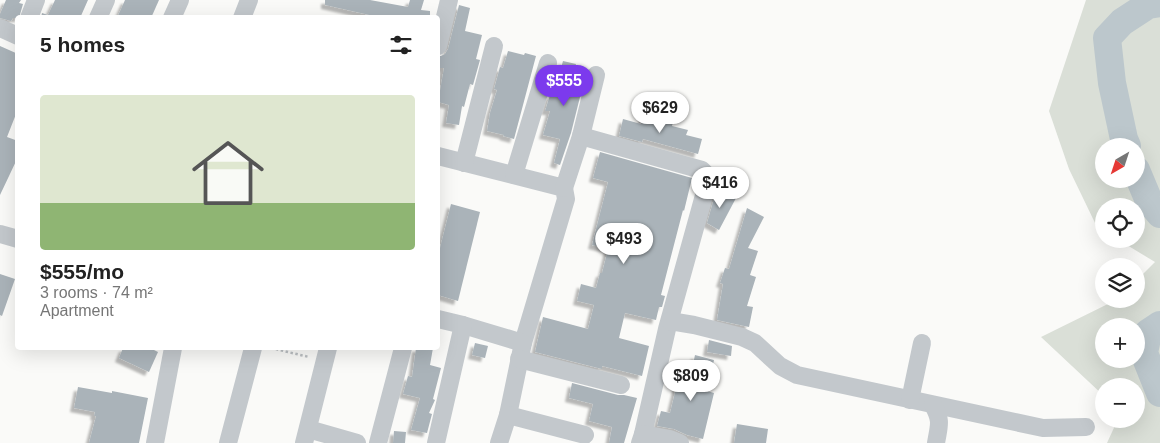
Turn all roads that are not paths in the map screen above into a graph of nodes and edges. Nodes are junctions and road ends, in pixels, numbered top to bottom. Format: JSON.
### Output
{"nodes":[{"id":1,"x":36,"y":0,"type":"edge"},
{"id":2,"x":106,"y":0,"type":"edge"},
{"id":3,"x":180,"y":0,"type":"edge"},
{"id":4,"x":249,"y":0,"type":"edge"},
{"id":5,"x":449,"y":0,"type":"edge"},
{"id":6,"x":30,"y":15,"type":"edge"},
{"id":7,"x":99,"y":15,"type":"edge"},
{"id":8,"x":173,"y":15,"type":"edge"},
{"id":9,"x":243,"y":15,"type":"edge"},
{"id":10,"x":0,"y":28,"type":"edge"},
{"id":11,"x":15,"y":35,"type":"edge"},
{"id":12,"x":440,"y":35,"type":"edge"},
{"id":13,"x":494,"y":46,"type":"dead end"},
{"id":14,"x":548,"y":63,"type":"dead end"},
{"id":15,"x":596,"y":75,"type":"dead end"},
{"id":16,"x":581,"y":136,"type":"junction"},
{"id":17,"x":440,"y":157,"type":"edge"},
{"id":18,"x":464,"y":163,"type":"junction"},
{"id":19,"x":514,"y":175,"type":"junction"},
{"id":20,"x":564,"y":188,"type":"junction"},
{"id":21,"x":0,"y":234,"type":"edge"},
{"id":22,"x":15,"y":238,"type":"edge"},
{"id":23,"x":440,"y":319,"type":"edge"},
{"id":24,"x":670,"y":320,"type":"junction"},
{"id":25,"x":463,"y":325,"type":"junction"},
{"id":26,"x":922,"y":343,"type":"dead end"},
{"id":27,"x":174,"y":350,"type":"edge"},
{"id":28,"x":252,"y":350,"type":"edge"},
{"id":29,"x":402,"y":350,"type":"edge"},
{"id":30,"x":521,"y":351,"type":"junction"},
{"id":31,"x":326,"y":354,"type":"edge"},
{"id":32,"x":621,"y":385,"type":"dead end"},
{"id":33,"x":910,"y":400,"type":"junction"},
{"id":34,"x":933,"y":405,"type":"junction"},
{"id":35,"x":508,"y":415,"type":"junction"},
{"id":36,"x":1086,"y":427,"type":"dead end"},
{"id":37,"x":585,"y":435,"type":"dead end"},
{"id":38,"x":306,"y":436,"type":"edge"},
{"id":39,"x":641,"y":439,"type":"edge"},
{"id":40,"x":154,"y":443,"type":"edge"},
{"id":41,"x":228,"y":443,"type":"edge"},
{"id":42,"x":357,"y":443,"type":"edge"},
{"id":43,"x":378,"y":443,"type":"edge"},
{"id":44,"x":436,"y":443,"type":"edge"},
{"id":45,"x":499,"y":443,"type":"edge"},
{"id":46,"x":680,"y":443,"type":"edge"},
{"id":47,"x":936,"y":443,"type":"edge"}],
"edges":[{"from":1,"to":6,"type":"street"},
{"from":2,"to":7,"type":"street"},
{"from":3,"to":8,"type":"street"},
{"from":4,"to":9,"type":"street"},
{"from":5,"to":12,"type":"street"},
{"from":10,"to":11,"type":"street"},
{"from":13,"to":18,"type":"street"},
{"from":14,"to":19,"type":"street"},
{"from":15,"to":16,"type":"street"},
{"from":16,"to":20,"type":"street"},
{"from":16,"to":24,"type":"street"},
{"from":17,"to":18,"type":"street"},
{"from":18,"to":19,"type":"street"},
{"from":19,"to":20,"type":"street"},
{"from":20,"to":30,"type":"street"},
{"from":21,"to":22,"type":"street"},
{"from":23,"to":25,"type":"street"},
{"from":24,"to":33,"type":"street"},
{"from":24,"to":39,"type":"street"},
{"from":25,"to":30,"type":"street"},
{"from":25,"to":44,"type":"street"},
{"from":26,"to":33,"type":"street"},
{"from":27,"to":40,"type":"street"},
{"from":28,"to":41,"type":"street"},
{"from":29,"to":43,"type":"street"},
{"from":30,"to":32,"type":"street"},
{"from":30,"to":35,"type":"street"},
{"from":31,"to":38,"type":"street"},
{"from":33,"to":34,"type":"street"},
{"from":34,"to":36,"type":"street"},
{"from":34,"to":47,"type":"street"},
{"from":35,"to":37,"type":"street"},
{"from":35,"to":45,"type":"street"},
{"from":38,"to":42,"type":"street"},
{"from":39,"to":46,"type":"street"}]}
